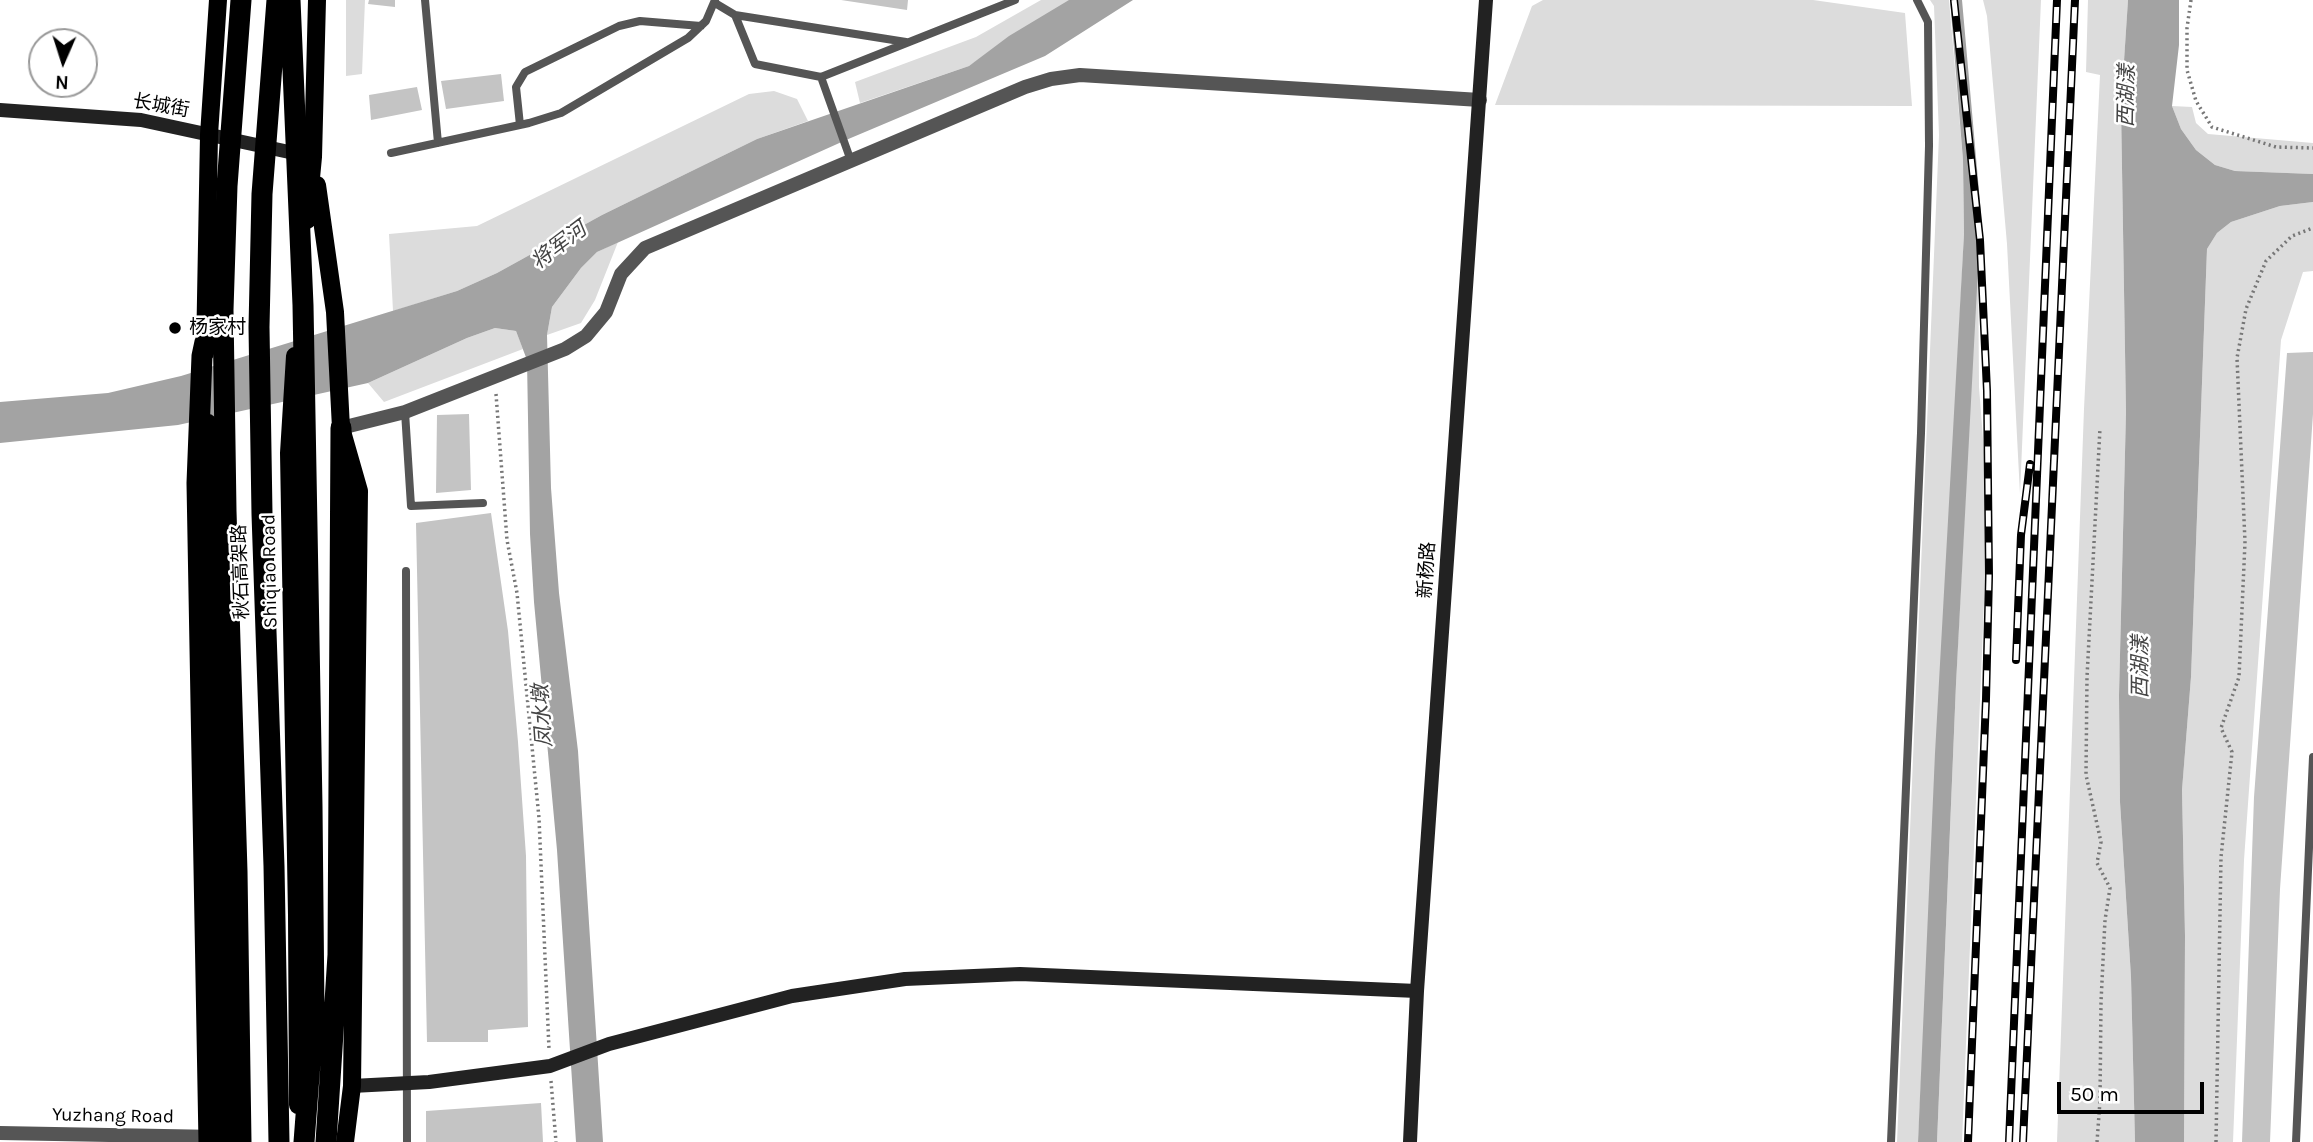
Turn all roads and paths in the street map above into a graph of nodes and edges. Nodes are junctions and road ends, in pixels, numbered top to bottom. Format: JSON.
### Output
{"nodes":[{"id":1,"x":218,"y":0,"type":"edge"},
{"id":2,"x":241,"y":0,"type":"edge"},
{"id":3,"x":276,"y":0,"type":"edge"},
{"id":4,"x":290,"y":0,"type":"edge"},
{"id":5,"x":317,"y":0,"type":"edge"},
{"id":6,"x":425,"y":0,"type":"edge"},
{"id":7,"x":1015,"y":0,"type":"edge"},
{"id":8,"x":1486,"y":0,"type":"edge"},
{"id":9,"x":1917,"y":0,"type":"edge"},
{"id":10,"x":2192,"y":0,"type":"edge"},
{"id":11,"x":715,"y":1,"type":"edge"},
{"id":12,"x":735,"y":16,"type":"junction"},
{"id":13,"x":701,"y":26,"type":"junction"},
{"id":14,"x":909,"y":42,"type":"junction"},
{"id":15,"x":821,"y":77,"type":"junction"},
{"id":16,"x":1480,"y":100,"type":"junction"},
{"id":17,"x":0,"y":110,"type":"edge"},
{"id":18,"x":520,"y":125,"type":"junction"},
{"id":19,"x":209,"y":135,"type":"junction"},
{"id":20,"x":438,"y":143,"type":"junction"},
{"id":21,"x":2313,"y":148,"type":"edge"},
{"id":22,"x":391,"y":153,"type":"dead end"},
{"id":23,"x":313,"y":157,"type":"junction"},
{"id":24,"x":851,"y":161,"type":"junction"},
{"id":25,"x":2313,"y":228,"type":"edge"},
{"id":26,"x":204,"y":351,"type":"joint"},
{"id":27,"x":499,"y":376,"type":"junction"},
{"id":28,"x":405,"y":412,"type":"junction"},
{"id":29,"x":341,"y":428,"type":"junction"},
{"id":30,"x":2100,"y":429,"type":"dead end"},
{"id":31,"x":204,"y":440,"type":"junction"},
{"id":32,"x":483,"y":503,"type":"dead end"},
{"id":33,"x":406,"y":571,"type":"dead end"},
{"id":34,"x":2313,"y":757,"type":"edge"},
{"id":35,"x":2312,"y":780,"type":"edge"},
{"id":36,"x":2310,"y":889,"type":"edge"},
{"id":37,"x":1417,"y":991,"type":"junction"},
{"id":38,"x":2301,"y":1030,"type":"junction"},
{"id":39,"x":2313,"y":1031,"type":"edge"},
{"id":40,"x":550,"y":1066,"type":"junction"},
{"id":41,"x":408,"y":1084,"type":"junction"},
{"id":42,"x":352,"y":1086,"type":"junction"},
{"id":43,"x":9,"y":1136,"type":"edge"},
{"id":44,"x":225,"y":1141,"type":"edge"},
{"id":45,"x":279,"y":1142,"type":"edge"},
{"id":46,"x":298,"y":1142,"type":"edge"},
{"id":47,"x":304,"y":1142,"type":"edge"},
{"id":48,"x":326,"y":1142,"type":"edge"},
{"id":49,"x":345,"y":1142,"type":"edge"},
{"id":50,"x":407,"y":1142,"type":"edge"},
{"id":51,"x":556,"y":1142,"type":"edge"},
{"id":52,"x":1410,"y":1142,"type":"edge"},
{"id":53,"x":1891,"y":1142,"type":"edge"},
{"id":54,"x":2096,"y":1142,"type":"edge"},
{"id":55,"x":2216,"y":1142,"type":"edge"},
{"id":56,"x":2296,"y":1142,"type":"edge"}],
"edges":[{"from":1,"to":19,"type":"main road"},
{"from":2,"to":44,"type":"highway","name":"秋石高架路"},
{"from":3,"to":45,"type":"highway","name":"秋石高架路"},
{"from":4,"to":47,"type":"highway"},
{"from":5,"to":23,"type":"main road","name":"Shiqiao Road"},
{"from":6,"to":20,"type":"lane"},
{"from":7,"to":14,"type":"lane"},
{"from":8,"to":16,"type":"street","name":"新杨路"},
{"from":9,"to":53,"type":"lane"},
{"from":10,"to":21,"type":"path"},
{"from":11,"to":12,"type":"lane"},
{"from":11,"to":13,"type":"lane"},
{"from":12,"to":14,"type":"lane"},
{"from":12,"to":15,"type":"lane"},
{"from":13,"to":18,"type":"lane"},
{"from":13,"to":18,"type":"lane"},
{"from":14,"to":15,"type":"lane"},
{"from":15,"to":24,"type":"lane"},
{"from":16,"to":24,"type":"street"},
{"from":16,"to":37,"type":"street","name":"新杨路"},
{"from":17,"to":19,"type":"street","name":"长城街"},
{"from":18,"to":20,"type":"lane"},
{"from":19,"to":23,"type":"street","name":"长城街"},
{"from":19,"to":26,"type":"main road"},
{"from":20,"to":22,"type":"lane"},
{"from":23,"to":29,"type":"main road"},
{"from":23,"to":46,"type":"main road","name":"Shiqiao Road"},
{"from":24,"to":27,"type":"street"},
{"from":25,"to":55,"type":"path"},
{"from":26,"to":31,"type":"highway"},
{"from":27,"to":28,"type":"street"},
{"from":27,"to":40,"type":"path"},
{"from":28,"to":29,"type":"street"},
{"from":28,"to":32,"type":"lane"},
{"from":29,"to":42,"type":"main road"},
{"from":29,"to":48,"type":"highway"},
{"from":30,"to":54,"type":"path"},
{"from":31,"to":44,"type":"main road"},
{"from":31,"to":44,"type":"highway"},
{"from":33,"to":41,"type":"lane"},
{"from":34,"to":35,"type":"lane"},
{"from":35,"to":36,"type":"lane"},
{"from":36,"to":38,"type":"lane"},
{"from":37,"to":40,"type":"street"},
{"from":37,"to":52,"type":"street","name":"新杨路"},
{"from":38,"to":39,"type":"lane"},
{"from":38,"to":56,"type":"lane"},
{"from":40,"to":41,"type":"street"},
{"from":40,"to":51,"type":"path"},
{"from":41,"to":42,"type":"street"},
{"from":41,"to":50,"type":"lane"},
{"from":42,"to":49,"type":"main road"},
{"from":43,"to":44,"type":"street","name":"Yuzhang Road"}]}
